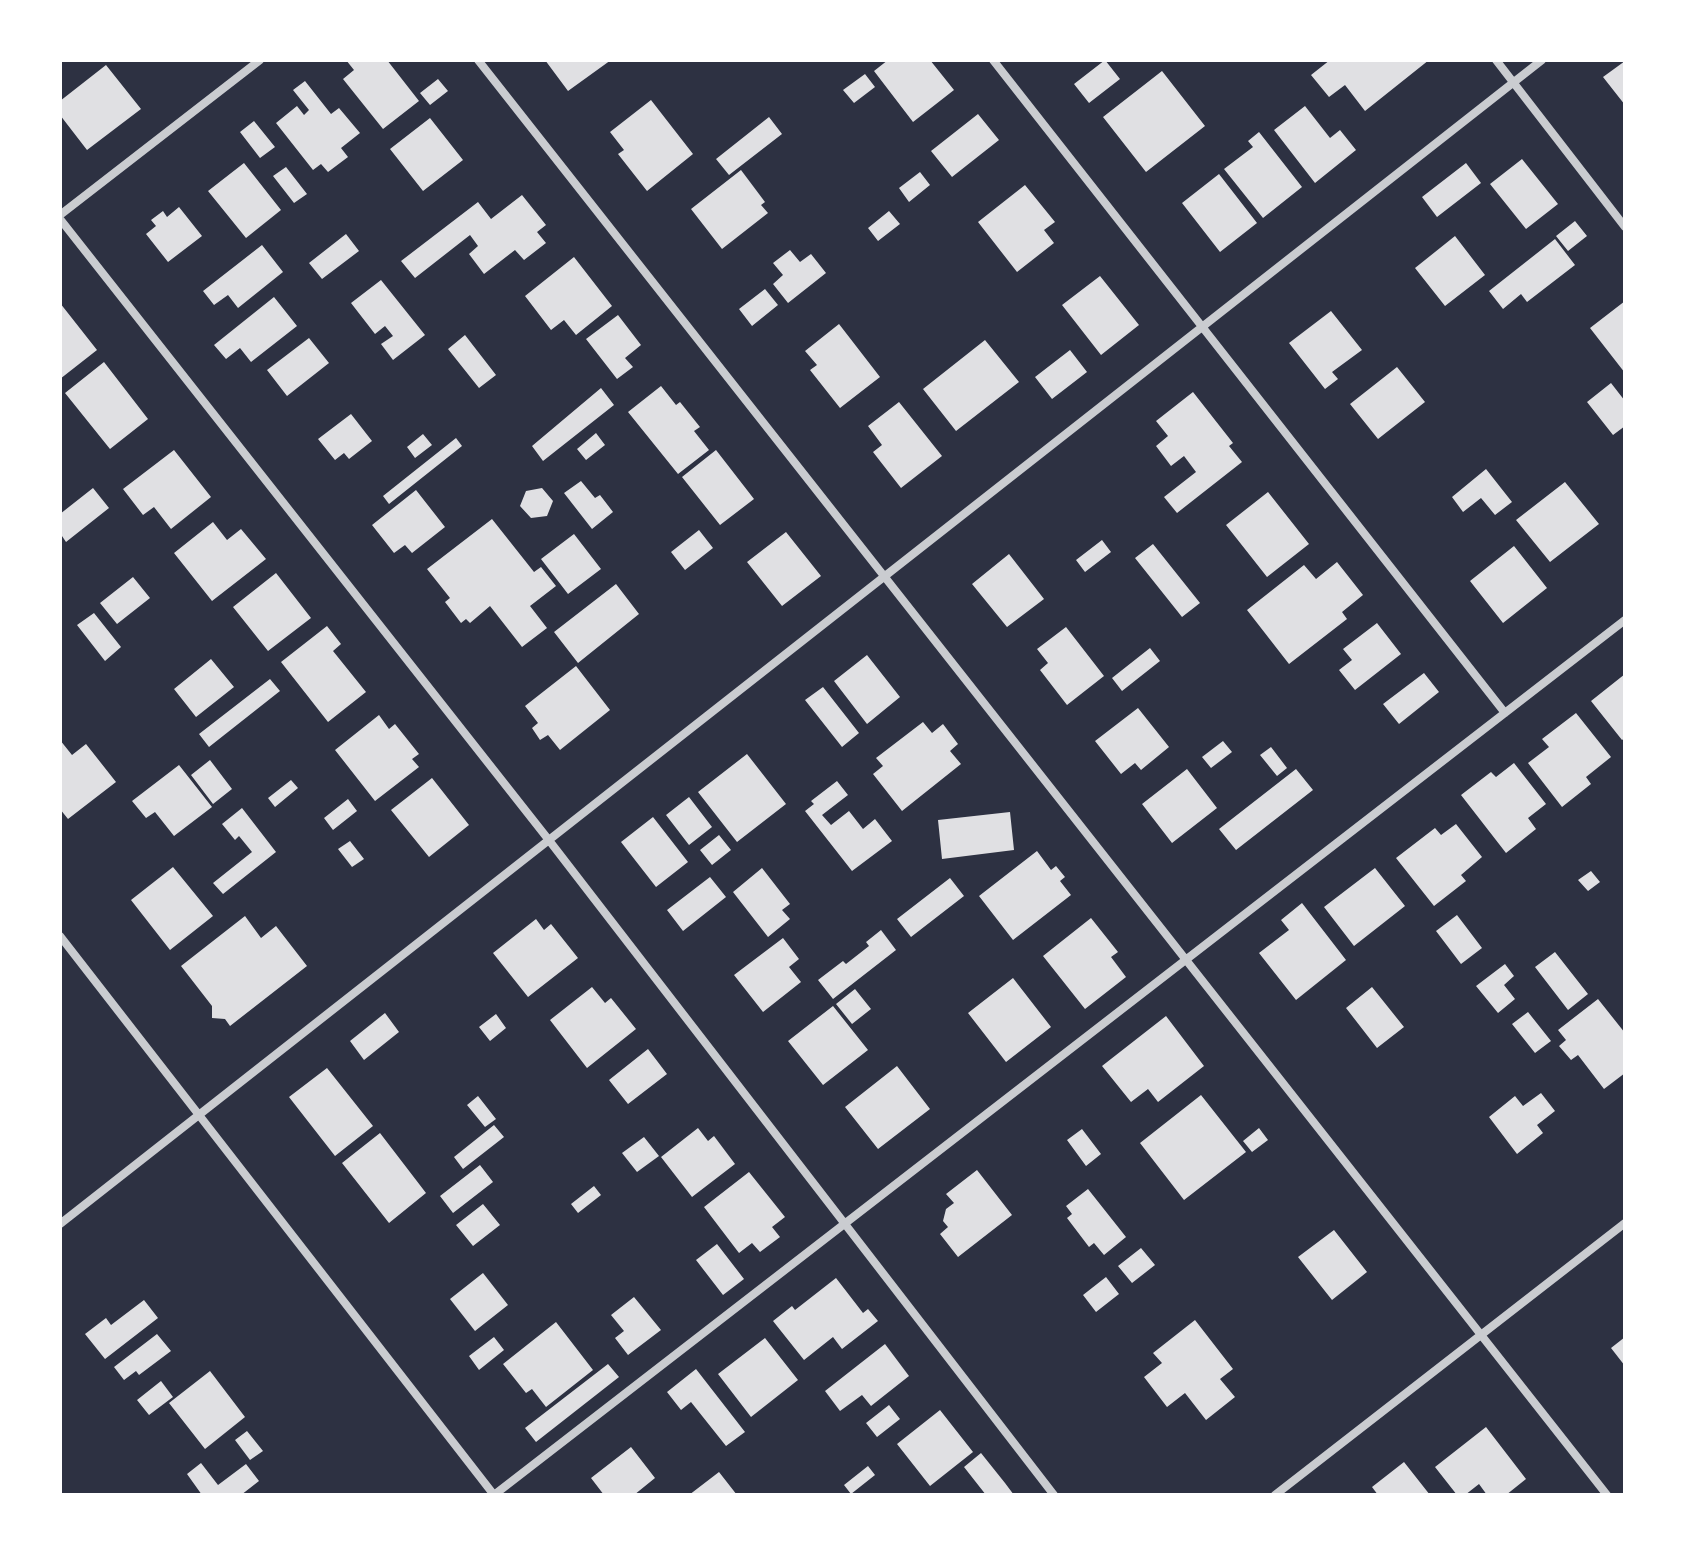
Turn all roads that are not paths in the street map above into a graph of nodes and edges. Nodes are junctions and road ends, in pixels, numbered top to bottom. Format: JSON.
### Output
{"nodes":[{"id":1,"x":260,"y":60,"type":"edge"},
{"id":2,"x":478,"y":60,"type":"edge"},
{"id":3,"x":993,"y":60,"type":"edge"},
{"id":4,"x":1496,"y":60,"type":"edge"},
{"id":5,"x":1542,"y":60,"type":"edge"},
{"id":6,"x":1513,"y":82,"type":"junction"},
{"id":7,"x":60,"y":217,"type":"edge"},
{"id":8,"x":1625,"y":227,"type":"edge"},
{"id":9,"x":1202,"y":327,"type":"junction"},
{"id":10,"x":886,"y":574,"type":"junction"},
{"id":11,"x":1625,"y":620,"type":"edge"},
{"id":12,"x":1505,"y":713,"type":"junction"},
{"id":13,"x":548,"y":839,"type":"junction"},
{"id":14,"x":60,"y":936,"type":"edge"},
{"id":15,"x":1186,"y":960,"type":"junction"},
{"id":16,"x":199,"y":1114,"type":"junction"},
{"id":17,"x":845,"y":1223,"type":"junction"},
{"id":18,"x":1625,"y":1223,"type":"edge"},
{"id":19,"x":60,"y":1224,"type":"edge"},
{"id":20,"x":1480,"y":1335,"type":"junction"},
{"id":21,"x":494,"y":1495,"type":"edge"},
{"id":22,"x":1054,"y":1495,"type":"edge"},
{"id":23,"x":1275,"y":1495,"type":"edge"},
{"id":24,"x":1607,"y":1495,"type":"edge"}],
"edges":[{"from":1,"to":7,"type":"street"},
{"from":2,"to":10,"type":"street"},
{"from":3,"to":9,"type":"street"},
{"from":4,"to":6,"type":"street"},
{"from":5,"to":6,"type":"street"},
{"from":6,"to":8,"type":"street"},
{"from":6,"to":9,"type":"street"},
{"from":7,"to":13,"type":"street"},
{"from":9,"to":10,"type":"street"},
{"from":9,"to":12,"type":"street"},
{"from":10,"to":13,"type":"street"},
{"from":10,"to":15,"type":"street"},
{"from":11,"to":12,"type":"street"},
{"from":12,"to":15,"type":"street"},
{"from":13,"to":16,"type":"street"},
{"from":13,"to":17,"type":"street"},
{"from":14,"to":16,"type":"street"},
{"from":15,"to":17,"type":"street"},
{"from":15,"to":20,"type":"street"},
{"from":16,"to":19,"type":"street"},
{"from":16,"to":21,"type":"street"},
{"from":17,"to":21,"type":"street"},
{"from":17,"to":22,"type":"street"},
{"from":18,"to":20,"type":"street"},
{"from":20,"to":23,"type":"street"},
{"from":20,"to":24,"type":"street"}]}
